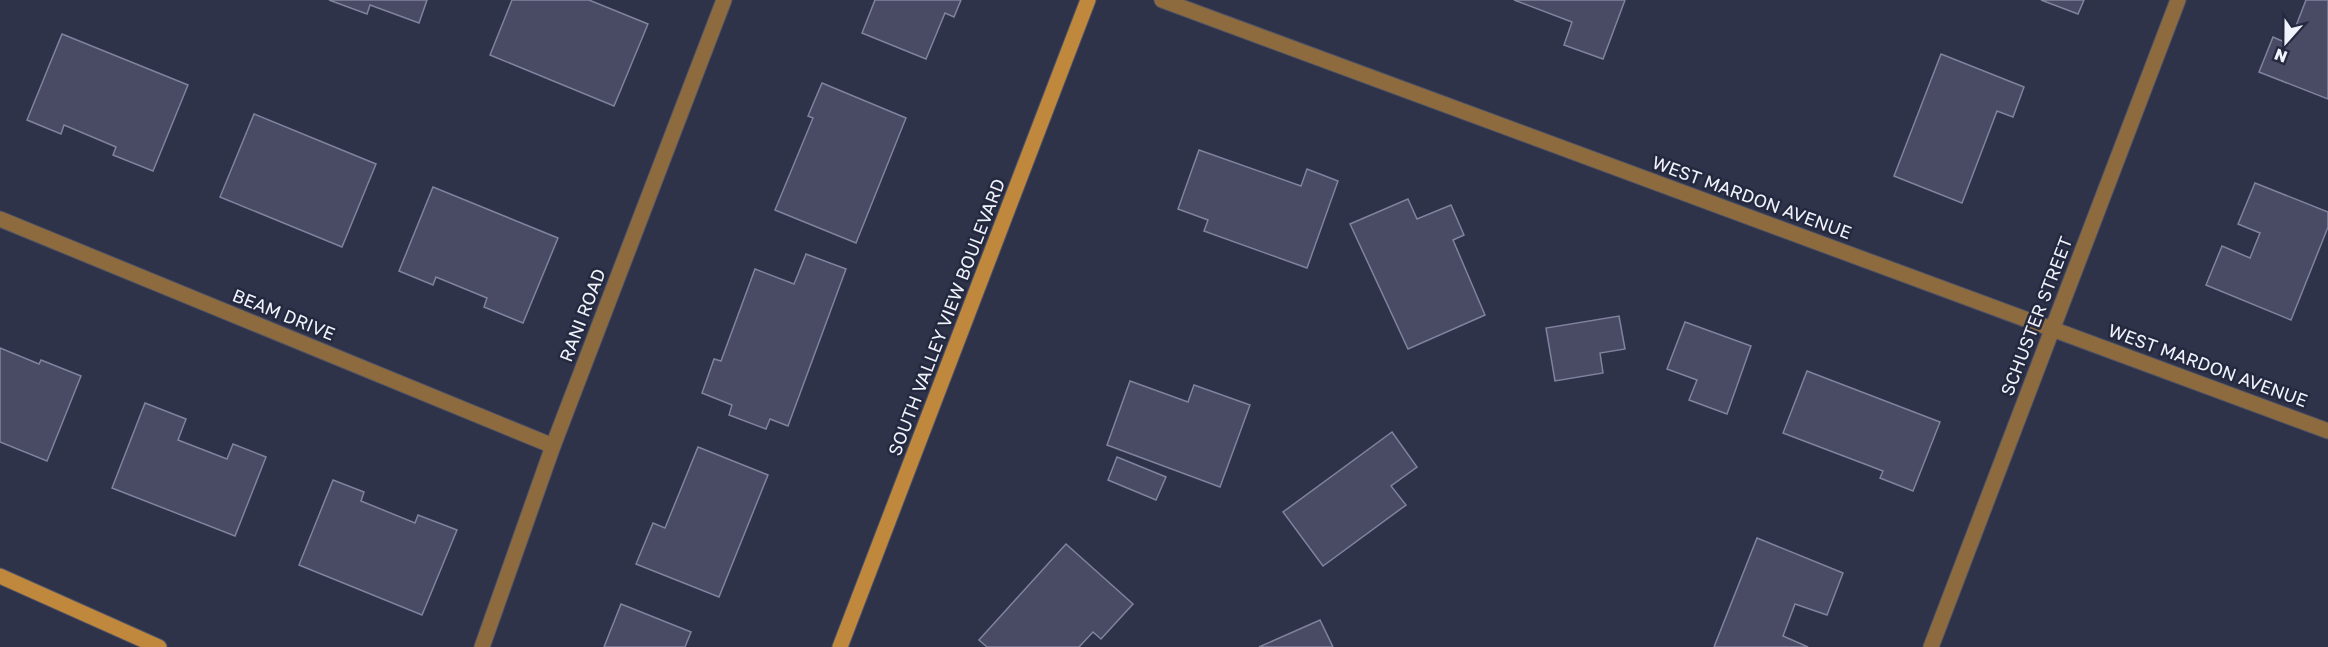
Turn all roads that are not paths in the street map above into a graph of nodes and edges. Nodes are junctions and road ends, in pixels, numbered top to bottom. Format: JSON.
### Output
{"nodes":[{"id":1,"x":724,"y":0,"type":"edge"},
{"id":2,"x":1088,"y":0,"type":"edge"},
{"id":3,"x":1162,"y":0,"type":"edge"},
{"id":4,"x":2178,"y":0,"type":"edge"},
{"id":5,"x":0,"y":219,"type":"edge"},
{"id":6,"x":2052,"y":329,"type":"junction"},
{"id":7,"x":2328,"y":431,"type":"edge"},
{"id":8,"x":552,"y":446,"type":"junction"},
{"id":9,"x":0,"y":576,"type":"edge"},
{"id":10,"x":159,"y":647,"type":"edge"},
{"id":11,"x":482,"y":647,"type":"edge"},
{"id":12,"x":840,"y":647,"type":"edge"},
{"id":13,"x":1931,"y":647,"type":"edge"}],
"edges":[{"from":1,"to":8,"type":"street","name":"RANI ROAD"},
{"from":2,"to":12,"type":"main road","name":"SOUTH VALLEY VIEW BOULEVARD"},
{"from":3,"to":6,"type":"street","name":"WEST MARDON AVENUE"},
{"from":4,"to":6,"type":"street","name":"SCHUSTER STREET"},
{"from":5,"to":8,"type":"street","name":"BEAM DRIVE"},
{"from":6,"to":7,"type":"street","name":"WEST MARDON AVENUE"},
{"from":6,"to":13,"type":"street","name":"SCHUSTER STREET"},
{"from":8,"to":11,"type":"street","name":"RANI ROAD"},
{"from":9,"to":10,"type":"main road"}]}
